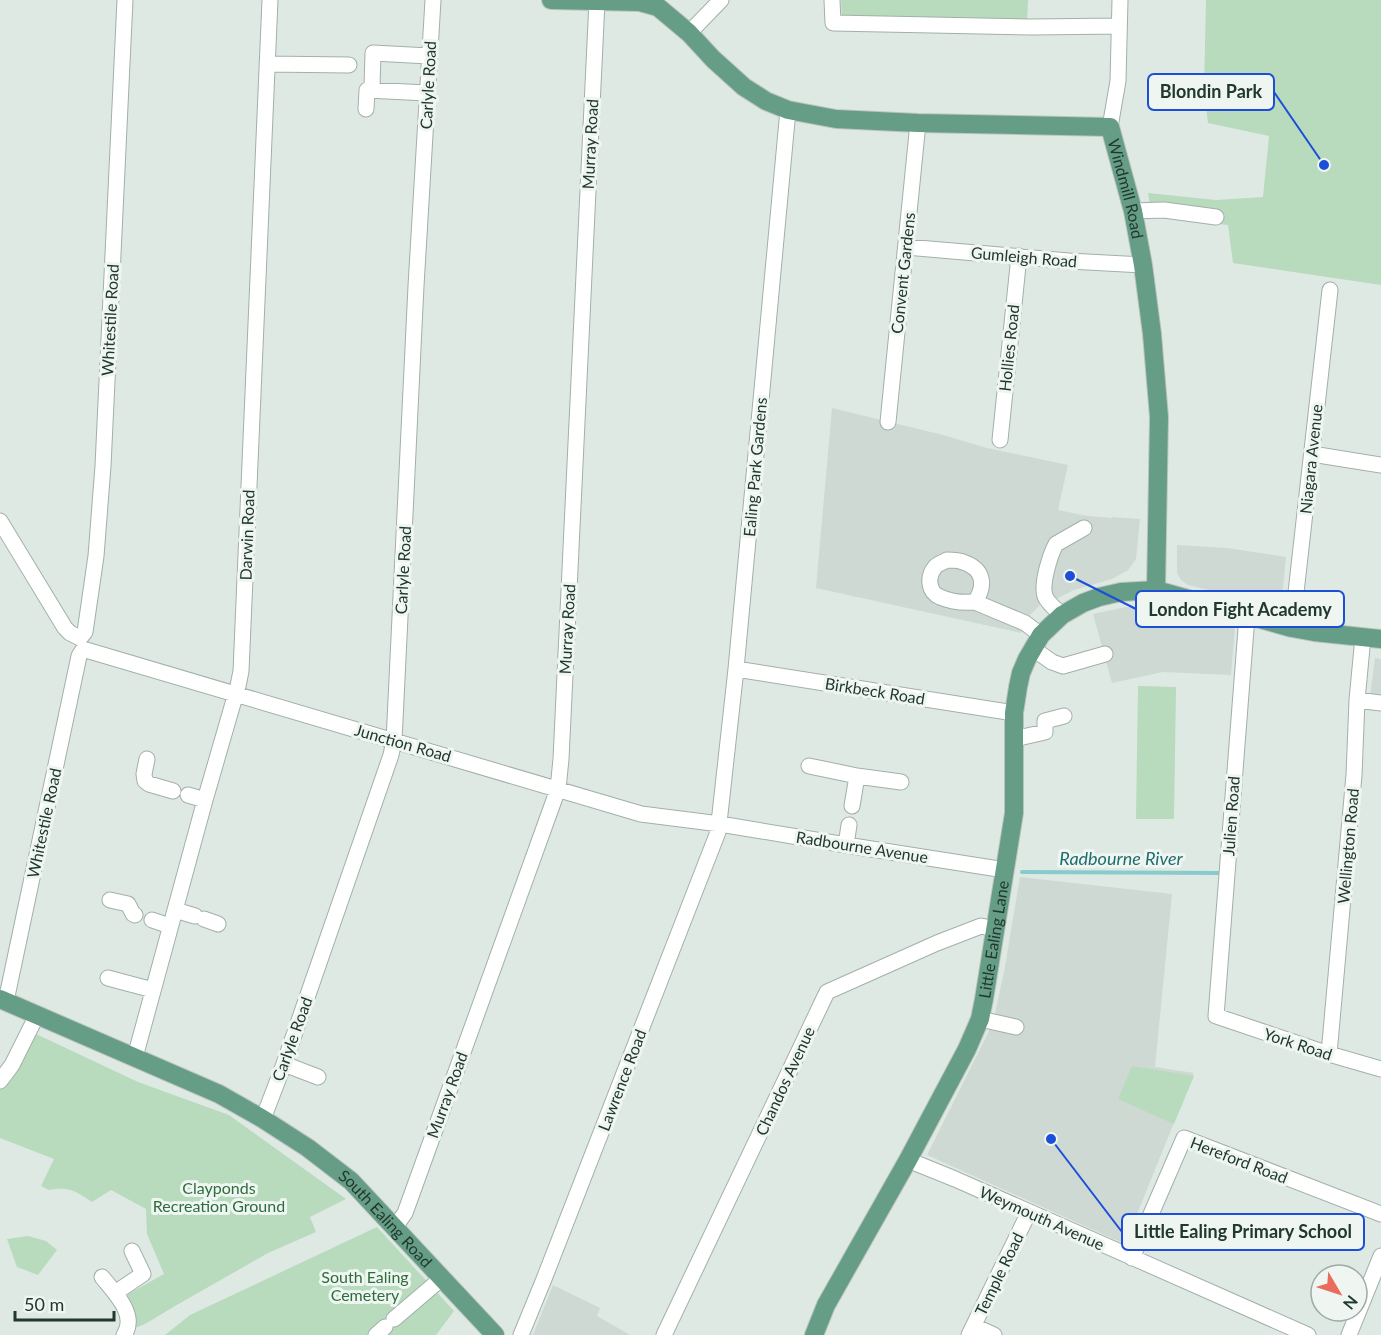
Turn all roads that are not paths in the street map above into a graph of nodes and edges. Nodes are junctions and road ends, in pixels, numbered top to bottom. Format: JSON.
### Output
{"nodes":[{"id":1,"x":125,"y":0,"type":"edge"},
{"id":2,"x":270,"y":0,"type":"edge"},
{"id":3,"x":433,"y":0,"type":"edge"},
{"id":4,"x":551,"y":0,"type":"edge"},
{"id":5,"x":721,"y":0,"type":"edge"},
{"id":6,"x":832,"y":0,"type":"edge"},
{"id":7,"x":1120,"y":0,"type":"edge"},
{"id":8,"x":597,"y":2,"type":"junction"},
{"id":9,"x":1119,"y":26,"type":"junction"},
{"id":10,"x":689,"y":33,"type":"junction"},
{"id":11,"x":429,"y":56,"type":"junction"},
{"id":12,"x":267,"y":64,"type":"junction"},
{"id":13,"x":349,"y":65,"type":"dead end"},
{"id":14,"x":372,"y":87,"type":"dead end"},
{"id":15,"x":427,"y":93,"type":"junction"},
{"id":16,"x":366,"y":110,"type":"dead end"},
{"id":17,"x":788,"y":110,"type":"junction"},
{"id":18,"x":918,"y":123,"type":"junction"},
{"id":19,"x":1110,"y":127,"type":"junction"},
{"id":20,"x":1133,"y":211,"type":"junction"},
{"id":21,"x":1216,"y":217,"type":"dead end"},
{"id":22,"x":906,"y":247,"type":"junction"},
{"id":23,"x":1019,"y":256,"type":"junction"},
{"id":24,"x":1143,"y":265,"type":"junction"},
{"id":25,"x":1330,"y":290,"type":"dead end"},
{"id":26,"x":888,"y":422,"type":"dead end"},
{"id":27,"x":1000,"y":440,"type":"dead end"},
{"id":28,"x":1312,"y":454,"type":"junction"},
{"id":29,"x":1381,"y":465,"type":"edge"},
{"id":30,"x":0,"y":521,"type":"edge"},
{"id":31,"x":1084,"y":528,"type":"dead end"},
{"id":32,"x":1156,"y":590,"type":"junction"},
{"id":33,"x":975,"y":602,"type":"dead end"},
{"id":34,"x":1062,"y":615,"type":"junction"},
{"id":35,"x":1247,"y":616,"type":"junction"},
{"id":36,"x":1292,"y":628,"type":"junction"},
{"id":37,"x":1372,"y":638,"type":"edge"},
{"id":38,"x":1036,"y":642,"type":"junction"},
{"id":39,"x":84,"y":644,"type":"junction"},
{"id":40,"x":1106,"y":654,"type":"dead end"},
{"id":41,"x":736,"y":669,"type":"junction"},
{"id":42,"x":236,"y":695,"type":"junction"},
{"id":43,"x":1357,"y":700,"type":"junction"},
{"id":44,"x":1381,"y":703,"type":"edge"},
{"id":45,"x":1014,"y":712,"type":"junction"},
{"id":46,"x":1064,"y":716,"type":"dead end"},
{"id":47,"x":1014,"y":738,"type":"junction"},
{"id":48,"x":394,"y":741,"type":"junction"},
{"id":49,"x":147,"y":759,"type":"dead end"},
{"id":50,"x":809,"y":766,"type":"dead end"},
{"id":51,"x":857,"y":776,"type":"junction"},
{"id":52,"x":901,"y":782,"type":"dead end"},
{"id":53,"x":558,"y":789,"type":"junction"},
{"id":54,"x":205,"y":800,"type":"junction"},
{"id":55,"x":852,"y":806,"type":"dead end"},
{"id":56,"x":720,"y":824,"type":"junction"},
{"id":57,"x":849,"y":825,"type":"dead end"},
{"id":58,"x":846,"y":845,"type":"junction"},
{"id":59,"x":1005,"y":870,"type":"junction"},
{"id":60,"x":110,"y":900,"type":"dead end"},
{"id":61,"x":175,"y":910,"type":"junction"},
{"id":62,"x":135,"y":915,"type":"dead end"},
{"id":63,"x":152,"y":920,"type":"dead end"},
{"id":64,"x":206,"y":920,"type":"dead end"},
{"id":65,"x":171,"y":926,"type":"junction"},
{"id":66,"x":995,"y":928,"type":"junction"},
{"id":67,"x":108,"y":978,"type":"dead end"},
{"id":68,"x":153,"y":990,"type":"junction"},
{"id":69,"x":3,"y":1000,"type":"edge"},
{"id":70,"x":37,"y":1015,"type":"junction"},
{"id":71,"x":1216,"y":1016,"type":"joint"},
{"id":72,"x":980,"y":1019,"type":"junction"},
{"id":73,"x":1017,"y":1027,"type":"dead end"},
{"id":74,"x":1329,"y":1054,"type":"junction"},
{"id":75,"x":135,"y":1057,"type":"junction"},
{"id":76,"x":284,"y":1064,"type":"junction"},
{"id":77,"x":1381,"y":1069,"type":"edge"},
{"id":78,"x":318,"y":1077,"type":"dead end"},
{"id":79,"x":0,"y":1081,"type":"edge"},
{"id":80,"x":263,"y":1119,"type":"junction"},
{"id":81,"x":908,"y":1160,"type":"junction"},
{"id":82,"x":1029,"y":1212,"type":"junction"},
{"id":83,"x":1381,"y":1214,"type":"edge"},
{"id":84,"x":395,"y":1227,"type":"junction"},
{"id":85,"x":132,"y":1251,"type":"dead end"},
{"id":86,"x":1381,"y":1256,"type":"edge"},
{"id":87,"x":1132,"y":1258,"type":"junction"},
{"id":88,"x":102,"y":1277,"type":"dead end"},
{"id":89,"x":442,"y":1278,"type":"junction"},
{"id":90,"x":115,"y":1293,"type":"junction"},
{"id":91,"x":385,"y":1327,"type":"edge"},
{"id":92,"x":971,"y":1330,"type":"edge"},
{"id":93,"x":124,"y":1335,"type":"edge"},
{"id":94,"x":495,"y":1335,"type":"edge"},
{"id":95,"x":521,"y":1335,"type":"edge"},
{"id":96,"x":664,"y":1335,"type":"edge"},
{"id":97,"x":814,"y":1335,"type":"edge"},
{"id":98,"x":994,"y":1335,"type":"edge"},
{"id":99,"x":1308,"y":1335,"type":"edge"},
{"id":100,"x":1349,"y":1335,"type":"edge"}],
"edges":[{"from":1,"to":39,"type":"street","name":"Whitestile Road"},
{"from":2,"to":12,"type":"street","name":"Darwin Road"},
{"from":3,"to":11,"type":"street","name":"Carlyle Road"},
{"from":4,"to":8,"type":"main road","name":"Windmill Road"},
{"from":5,"to":10,"type":"street"},
{"from":6,"to":9,"type":"street"},
{"from":7,"to":9,"type":"street"},
{"from":8,"to":10,"type":"main road","name":"Windmill Road"},
{"from":8,"to":53,"type":"street","name":"Murray Road"},
{"from":9,"to":19,"type":"street"},
{"from":10,"to":17,"type":"main road","name":"Windmill Road"},
{"from":11,"to":14,"type":"street"},
{"from":11,"to":15,"type":"street","name":"Carlyle Road"},
{"from":12,"to":13,"type":"street"},
{"from":12,"to":42,"type":"street","name":"Darwin Road"},
{"from":15,"to":16,"type":"street"},
{"from":15,"to":48,"type":"street","name":"Carlyle Road"},
{"from":17,"to":18,"type":"main road","name":"Windmill Road"},
{"from":17,"to":41,"type":"street","name":"Ealing Park Gardens"},
{"from":18,"to":19,"type":"main road","name":"Windmill Road"},
{"from":18,"to":22,"type":"street","name":"Convent Gardens"},
{"from":19,"to":20,"type":"main road","name":"Windmill Road"},
{"from":20,"to":21,"type":"street"},
{"from":20,"to":24,"type":"main road","name":"Windmill Road"},
{"from":22,"to":23,"type":"street","name":"Gumleigh Road"},
{"from":22,"to":26,"type":"street","name":"Convent Gardens"},
{"from":23,"to":24,"type":"street","name":"Gumleigh Road"},
{"from":23,"to":27,"type":"street","name":"Hollies Road"},
{"from":24,"to":32,"type":"main road","name":"Windmill Road"},
{"from":25,"to":28,"type":"street","name":"Niagara Avenue"},
{"from":28,"to":29,"type":"street"},
{"from":28,"to":36,"type":"street","name":"Niagara Avenue"},
{"from":30,"to":39,"type":"street"},
{"from":31,"to":34,"type":"street"},
{"from":32,"to":34,"type":"main road","name":"Little Ealing Lane"},
{"from":32,"to":35,"type":"main road","name":"Little Ealing Lane"},
{"from":33,"to":38,"type":"street"},
{"from":34,"to":38,"type":"main road","name":"Little Ealing Lane"},
{"from":35,"to":36,"type":"main road","name":"Little Ealing Lane"},
{"from":35,"to":71,"type":"street","name":"Julien Road"},
{"from":36,"to":37,"type":"main road","name":"Little Ealing Lane"},
{"from":37,"to":43,"type":"street","name":"Wellington Road"},
{"from":38,"to":40,"type":"street"},
{"from":38,"to":45,"type":"main road","name":"Little Ealing Lane"},
{"from":39,"to":42,"type":"street","name":"Junction Road"},
{"from":39,"to":69,"type":"street","name":"Whitestile Road"},
{"from":41,"to":45,"type":"street","name":"Birkbeck Road"},
{"from":41,"to":56,"type":"street","name":"Ealing Park Gardens"},
{"from":42,"to":48,"type":"street","name":"Junction Road"},
{"from":42,"to":54,"type":"street","name":"Darwin Road"},
{"from":43,"to":44,"type":"street"},
{"from":43,"to":74,"type":"street","name":"Wellington Road"},
{"from":45,"to":47,"type":"main road","name":"Little Ealing Lane"},
{"from":46,"to":47,"type":"street"},
{"from":47,"to":59,"type":"main road","name":"Little Ealing Lane"},
{"from":48,"to":53,"type":"street","name":"Junction Road"},
{"from":48,"to":76,"type":"street","name":"Carlyle Road"},
{"from":49,"to":54,"type":"street"},
{"from":50,"to":51,"type":"street"},
{"from":51,"to":52,"type":"street"},
{"from":51,"to":55,"type":"street"},
{"from":53,"to":56,"type":"street","name":"Junction Road"},
{"from":53,"to":84,"type":"street","name":"Murray Road"},
{"from":54,"to":61,"type":"street","name":"Darwin Road"},
{"from":56,"to":58,"type":"street","name":"Radbourne Avenue"},
{"from":56,"to":95,"type":"street","name":"Lawrence Road"},
{"from":57,"to":58,"type":"street"},
{"from":58,"to":59,"type":"street","name":"Radbourne Avenue"},
{"from":59,"to":66,"type":"main road","name":"Little Ealing Lane"},
{"from":60,"to":62,"type":"street"},
{"from":61,"to":64,"type":"street"},
{"from":61,"to":65,"type":"street","name":"Darwin Road"},
{"from":63,"to":65,"type":"street"},
{"from":65,"to":68,"type":"street","name":"Darwin Road"},
{"from":66,"to":72,"type":"main road","name":"Little Ealing Lane"},
{"from":66,"to":96,"type":"street","name":"Chandos Avenue"},
{"from":67,"to":68,"type":"street"},
{"from":68,"to":75,"type":"street","name":"Darwin Road"},
{"from":69,"to":70,"type":"main road","name":"South Ealing Road"},
{"from":70,"to":75,"type":"main road","name":"South Ealing Road"},
{"from":70,"to":79,"type":"street"},
{"from":71,"to":74,"type":"street","name":"York Road"},
{"from":72,"to":73,"type":"street"},
{"from":72,"to":81,"type":"main road","name":"Little Ealing Lane"},
{"from":74,"to":77,"type":"street","name":"York Road"},
{"from":75,"to":80,"type":"main road","name":"South Ealing Road"},
{"from":76,"to":78,"type":"street"},
{"from":76,"to":80,"type":"street","name":"Carlyle Road"},
{"from":80,"to":84,"type":"main road","name":"South Ealing Road"},
{"from":81,"to":82,"type":"street","name":"Weymouth Avenue"},
{"from":81,"to":97,"type":"main road","name":"Little Ealing Lane"},
{"from":82,"to":87,"type":"street","name":"Weymouth Avenue"},
{"from":82,"to":92,"type":"street","name":"Temple Road"},
{"from":83,"to":87,"type":"street","name":"Hereford Road"},
{"from":84,"to":89,"type":"main road","name":"South Ealing Road"},
{"from":85,"to":90,"type":"street"},
{"from":86,"to":100,"type":"street"},
{"from":87,"to":99,"type":"street","name":"Weymouth Avenue"},
{"from":88,"to":90,"type":"street"},
{"from":89,"to":91,"type":"street"},
{"from":89,"to":94,"type":"main road","name":"South Ealing Road"},
{"from":90,"to":93,"type":"street"},
{"from":92,"to":98,"type":"street"}]}
